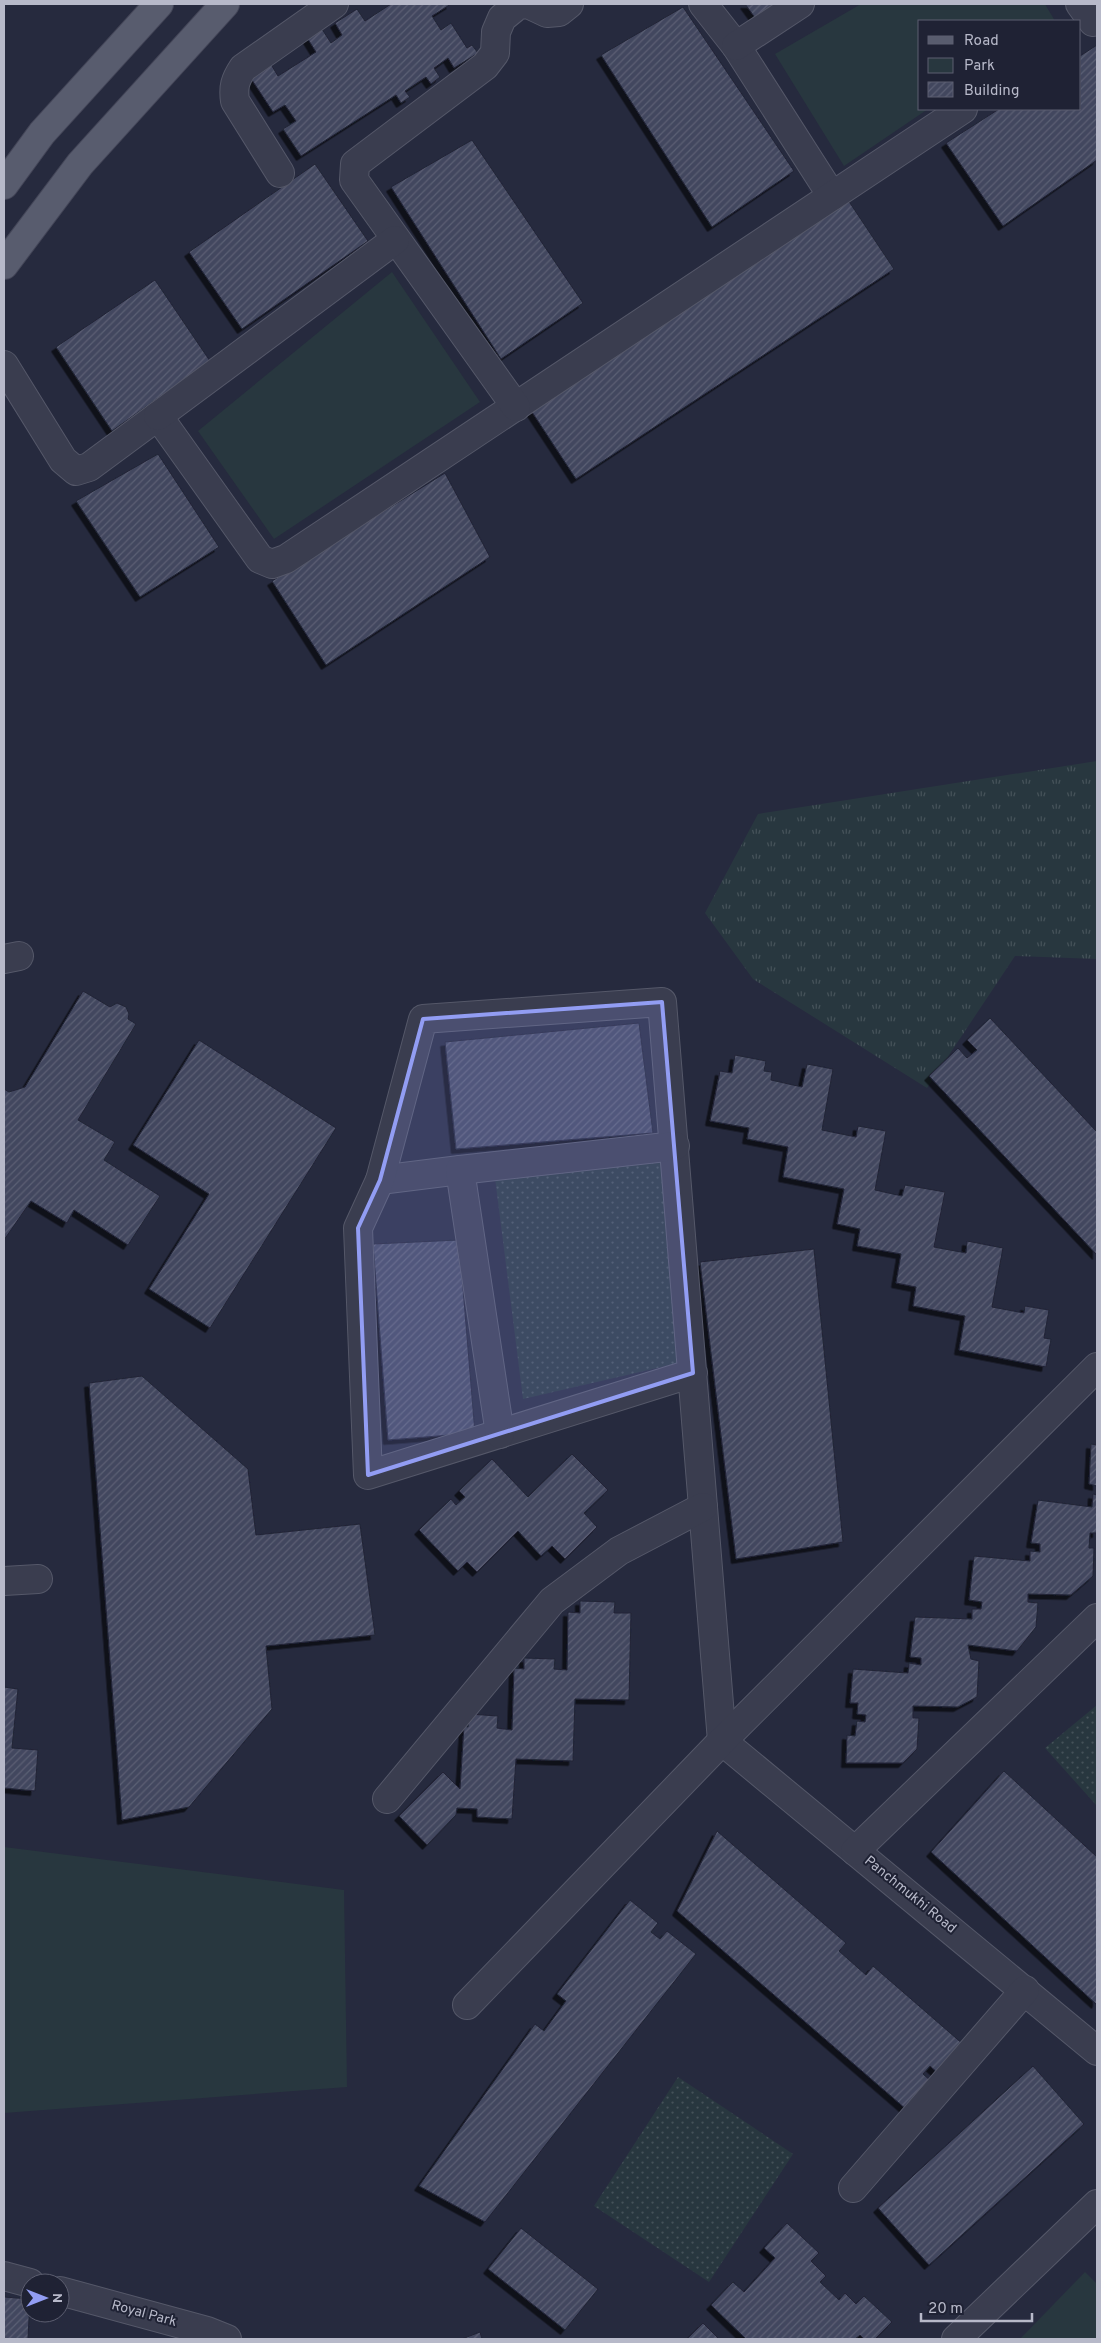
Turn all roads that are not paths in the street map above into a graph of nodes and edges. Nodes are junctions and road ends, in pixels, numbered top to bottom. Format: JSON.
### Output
{"nodes":[{"id":1,"x":159,"y":4,"type":"edge"},
{"id":2,"x":225,"y":4,"type":"edge"},
{"id":3,"x":334,"y":4,"type":"edge"},
{"id":4,"x":569,"y":4,"type":"edge"},
{"id":5,"x":702,"y":4,"type":"edge"},
{"id":6,"x":800,"y":4,"type":"edge"},
{"id":7,"x":736,"y":46,"type":"junction"},
{"id":8,"x":961,"y":110,"type":"edge"},
{"id":9,"x":280,"y":173,"type":"dead end"},
{"id":10,"x":4,"y":185,"type":"edge"},
{"id":11,"x":832,"y":196,"type":"junction"},
{"id":12,"x":396,"y":240,"type":"junction"},
{"id":13,"x":4,"y":264,"type":"edge"},
{"id":14,"x":4,"y":365,"type":"edge"},
{"id":15,"x":516,"y":407,"type":"junction"},
{"id":16,"x":158,"y":416,"type":"junction"},
{"id":17,"x":675,"y":1146,"type":"junction"},
{"id":18,"x":460,"y":1170,"type":"junction"},
{"id":19,"x":380,"y":1180,"type":"junction"},
{"id":20,"x":1097,"y":1367,"type":"edge"},
{"id":21,"x":693,"y":1374,"type":"junction"},
{"id":22,"x":500,"y":1434,"type":"junction"},
{"id":23,"x":703,"y":1507,"type":"junction"},
{"id":24,"x":38,"y":1579,"type":"dead end"},
{"id":25,"x":4,"y":1581,"type":"edge"},
{"id":26,"x":1097,"y":1618,"type":"edge"},
{"id":27,"x":722,"y":1741,"type":"junction"},
{"id":28,"x":388,"y":1799,"type":"dead end"},
{"id":29,"x":855,"y":1851,"type":"junction"},
{"id":30,"x":1025,"y":1990,"type":"junction"},
{"id":31,"x":468,"y":2005,"type":"dead end"},
{"id":32,"x":1097,"y":2050,"type":"edge"},
{"id":33,"x":853,"y":2188,"type":"dead end"},
{"id":34,"x":1097,"y":2204,"type":"edge"},
{"id":35,"x":4,"y":2276,"type":"edge"},
{"id":36,"x":20,"y":2280,"type":"edge"},
{"id":37,"x":70,"y":2294,"type":"edge"},
{"id":38,"x":227,"y":2339,"type":"edge"},
{"id":39,"x":956,"y":2339,"type":"edge"}],
"edges":[{"from":1,"to":10,"type":"main road"},
{"from":2,"to":13,"type":"main road"},
{"from":3,"to":9,"type":"street"},
{"from":4,"to":12,"type":"street"},
{"from":5,"to":7,"type":"street"},
{"from":6,"to":7,"type":"street"},
{"from":7,"to":11,"type":"street"},
{"from":8,"to":11,"type":"street"},
{"from":11,"to":15,"type":"street"},
{"from":12,"to":15,"type":"street"},
{"from":12,"to":16,"type":"street"},
{"from":14,"to":16,"type":"street"},
{"from":15,"to":16,"type":"street"},
{"from":17,"to":18,"type":"street"},
{"from":17,"to":19,"type":"street"},
{"from":17,"to":21,"type":"street"},
{"from":18,"to":19,"type":"street"},
{"from":18,"to":22,"type":"street"},
{"from":19,"to":22,"type":"street"},
{"from":20,"to":27,"type":"street"},
{"from":21,"to":22,"type":"street"},
{"from":21,"to":23,"type":"street"},
{"from":23,"to":27,"type":"street"},
{"from":23,"to":28,"type":"street"},
{"from":24,"to":25,"type":"street"},
{"from":26,"to":29,"type":"street"},
{"from":27,"to":29,"type":"street","name":"Panchmukhi Road"},
{"from":27,"to":31,"type":"street"},
{"from":29,"to":30,"type":"street","name":"Panchmukhi Road"},
{"from":30,"to":32,"type":"street","name":"Panchmukhi Road"},
{"from":30,"to":33,"type":"street"},
{"from":34,"to":39,"type":"street"},
{"from":35,"to":36,"type":"street"},
{"from":37,"to":38,"type":"street","name":"Royal Park"}]}
